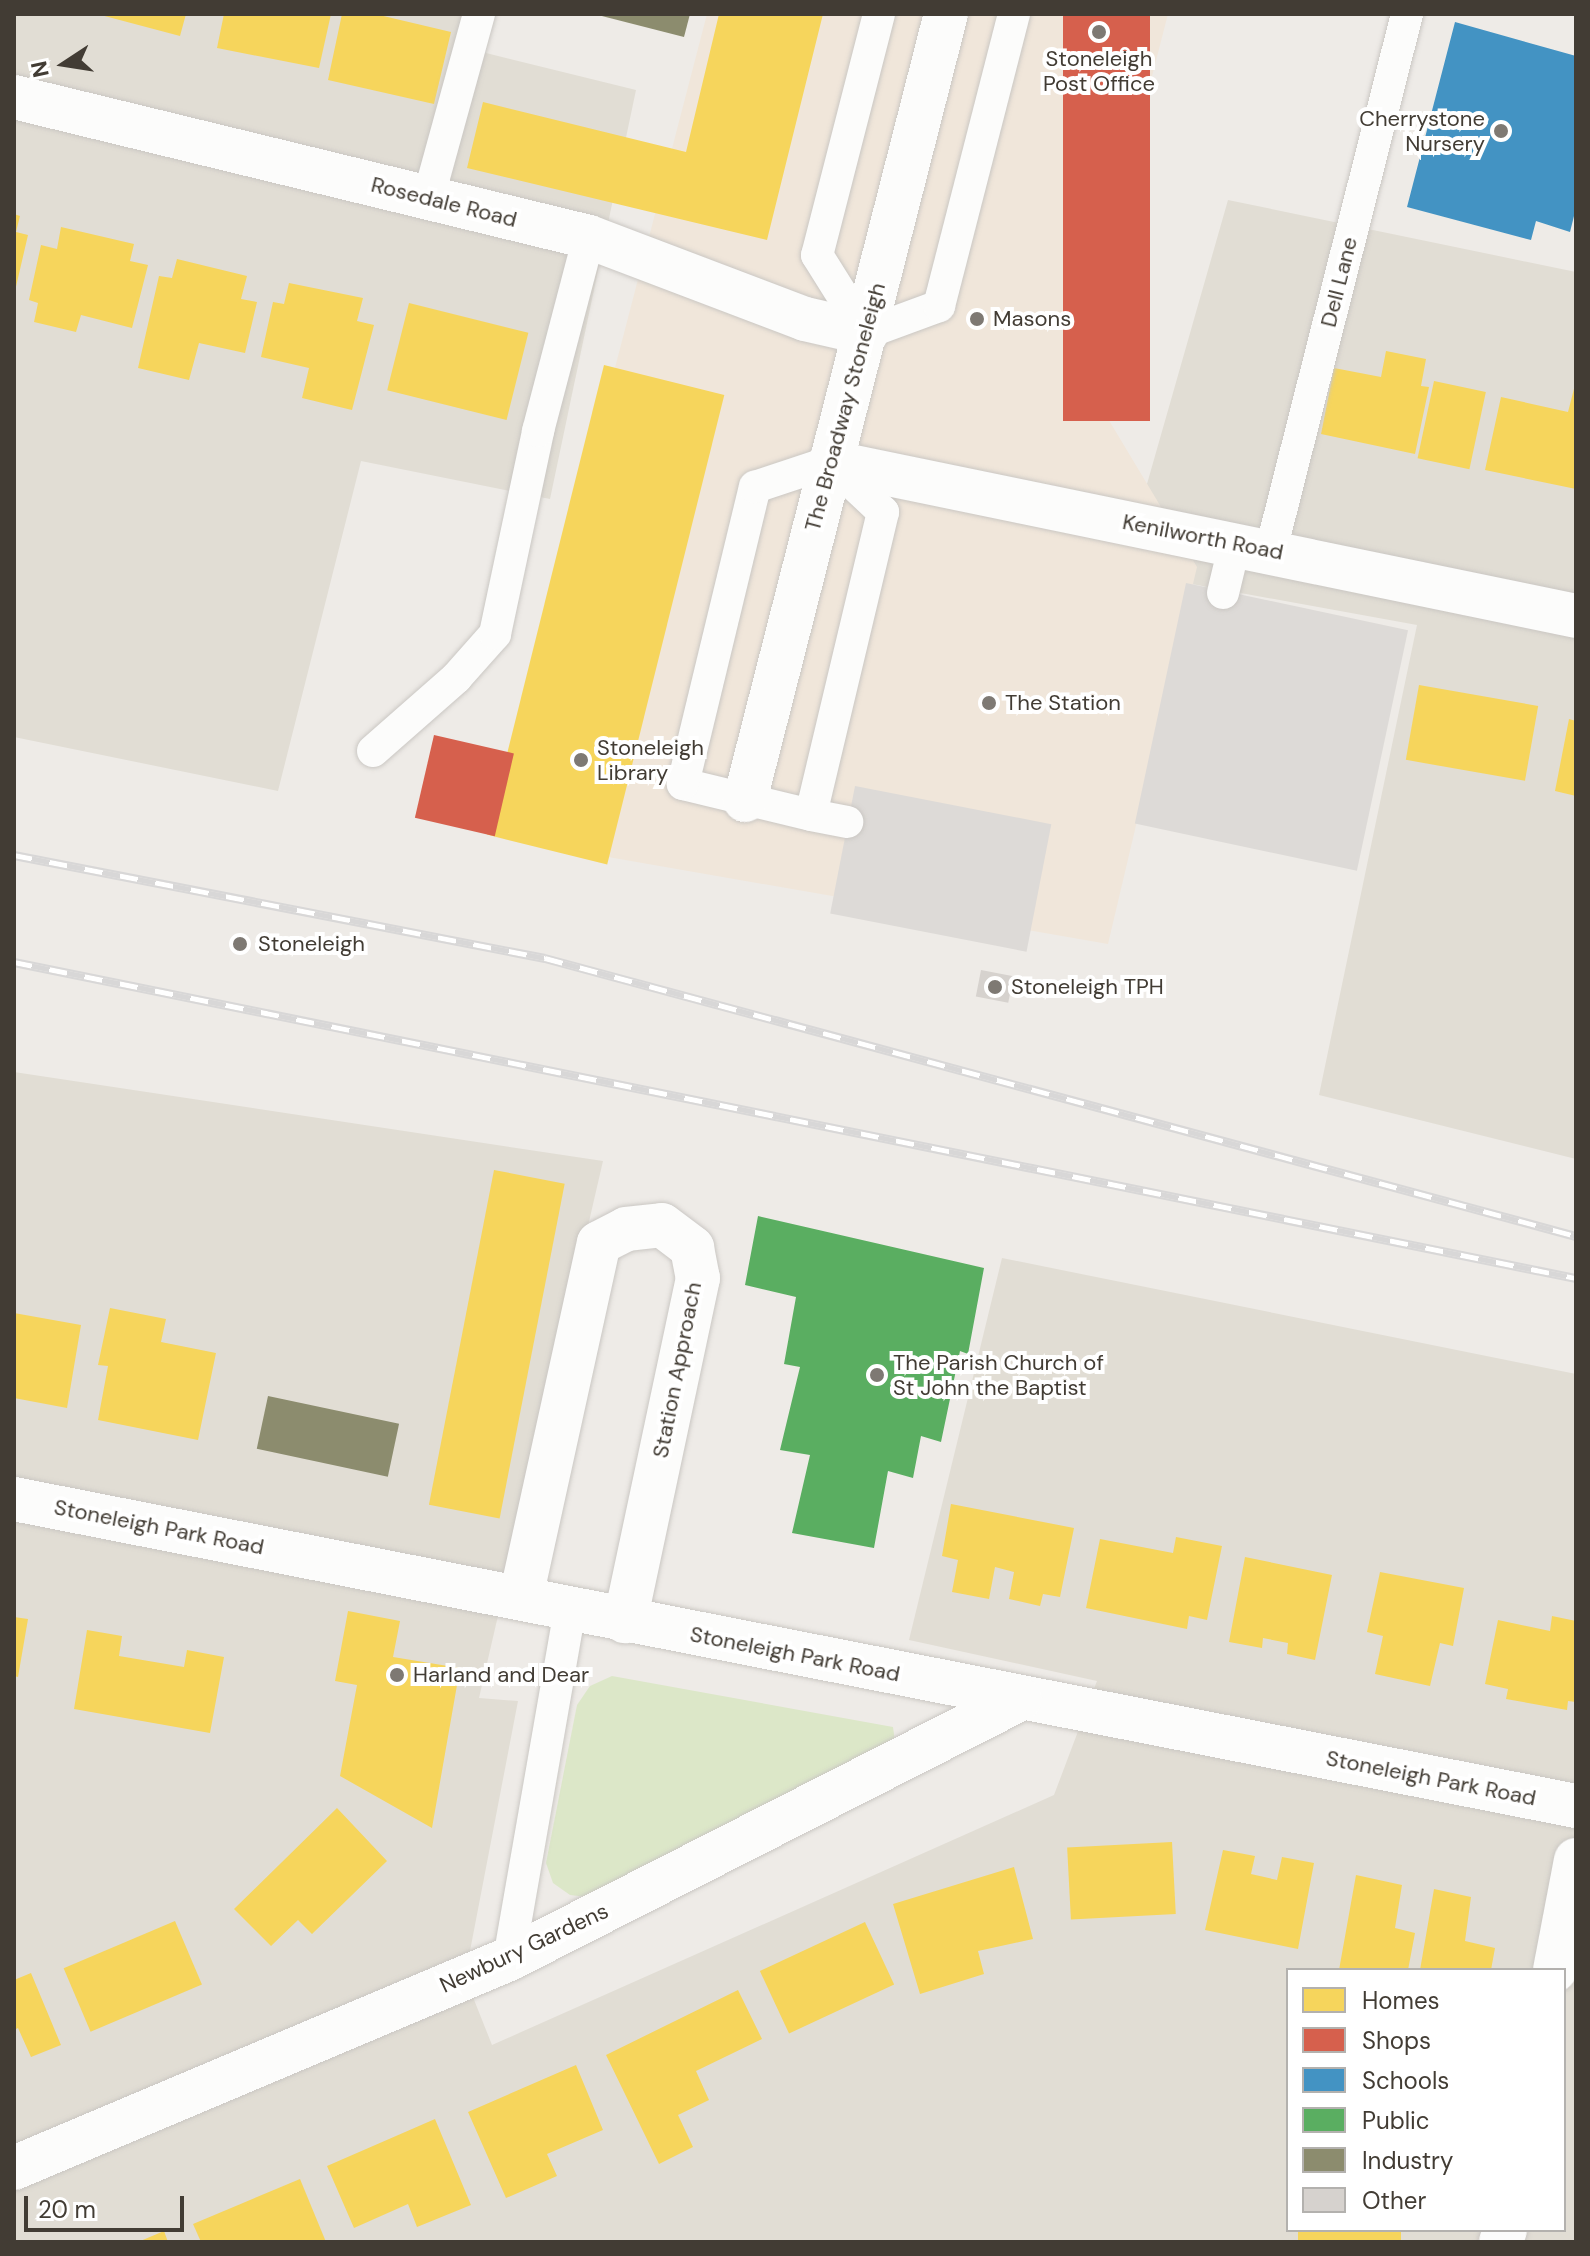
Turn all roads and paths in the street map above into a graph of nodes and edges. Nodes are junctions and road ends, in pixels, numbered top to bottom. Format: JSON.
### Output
{"nodes":[{"id":1,"x":479,"y":14,"type":"edge"},
{"id":2,"x":879,"y":14,"type":"edge"},
{"id":3,"x":946,"y":14,"type":"edge"},
{"id":4,"x":1014,"y":14,"type":"edge"},
{"id":5,"x":1407,"y":14,"type":"edge"},
{"id":6,"x":14,"y":97,"type":"edge"},
{"id":7,"x":428,"y":199,"type":"junction"},
{"id":8,"x":589,"y":237,"type":"junction"},
{"id":9,"x":866,"y":333,"type":"junction"},
{"id":10,"x":830,"y":462,"type":"junction"},
{"id":11,"x":1253,"y":547,"type":"junction"},
{"id":12,"x":1223,"y":593,"type":"dead end"},
{"id":13,"x":1576,"y":616,"type":"edge"},
{"id":14,"x":373,"y":751,"type":"dead end"},
{"id":15,"x":745,"y":800,"type":"junction"},
{"id":16,"x":811,"y":815,"type":"junction"},
{"id":17,"x":847,"y":822,"type":"dead end"},
{"id":18,"x":14,"y":1499,"type":"edge"},
{"id":19,"x":521,"y":1597,"type":"junction"},
{"id":20,"x":570,"y":1611,"type":"junction"},
{"id":21,"x":625,"y":1621,"type":"junction"},
{"id":22,"x":1020,"y":1699,"type":"junction"},
{"id":23,"x":1576,"y":1806,"type":"edge"},
{"id":24,"x":1576,"y":1860,"type":"edge"},
{"id":25,"x":509,"y":1959,"type":"junction"},
{"id":26,"x":1555,"y":1968,"type":"edge"},
{"id":27,"x":14,"y":2168,"type":"edge"}],
"edges":[{"from":1,"to":7,"type":"lane"},
{"from":2,"to":9,"type":"lane"},
{"from":3,"to":9,"type":"street","name":"The Broadway Stoneleigh"},
{"from":4,"to":9,"type":"lane"},
{"from":5,"to":11,"type":"lane","name":"Dell Lane"},
{"from":6,"to":7,"type":"street","name":"Rosedale Road"},
{"from":7,"to":8,"type":"street","name":"Rosedale Road"},
{"from":8,"to":9,"type":"street","name":"Rosedale Road"},
{"from":8,"to":14,"type":"lane"},
{"from":9,"to":10,"type":"street","name":"The Broadway Stoneleigh"},
{"from":10,"to":11,"type":"street","name":"Kenilworth Road"},
{"from":10,"to":15,"type":"street","name":"The Broadway Stoneleigh"},
{"from":10,"to":15,"type":"lane"},
{"from":10,"to":16,"type":"lane"},
{"from":11,"to":12,"type":"lane","name":"Dell Lane"},
{"from":11,"to":13,"type":"street","name":"Kenilworth Road"},
{"from":15,"to":16,"type":"lane"},
{"from":16,"to":17,"type":"lane"},
{"from":18,"to":19,"type":"street","name":"Stoneleigh Park Road"},
{"from":19,"to":20,"type":"street","name":"Stoneleigh Park Road"},
{"from":19,"to":21,"type":"street","name":"Station Approach"},
{"from":20,"to":21,"type":"street","name":"Stoneleigh Park Road"},
{"from":20,"to":25,"type":"lane"},
{"from":21,"to":22,"type":"street","name":"Stoneleigh Park Road"},
{"from":22,"to":23,"type":"street","name":"Stoneleigh Park Road"},
{"from":22,"to":25,"type":"street","name":"Newbury Gardens"},
{"from":24,"to":26,"type":"street"},
{"from":25,"to":27,"type":"street","name":"Newbury Gardens"}]}
